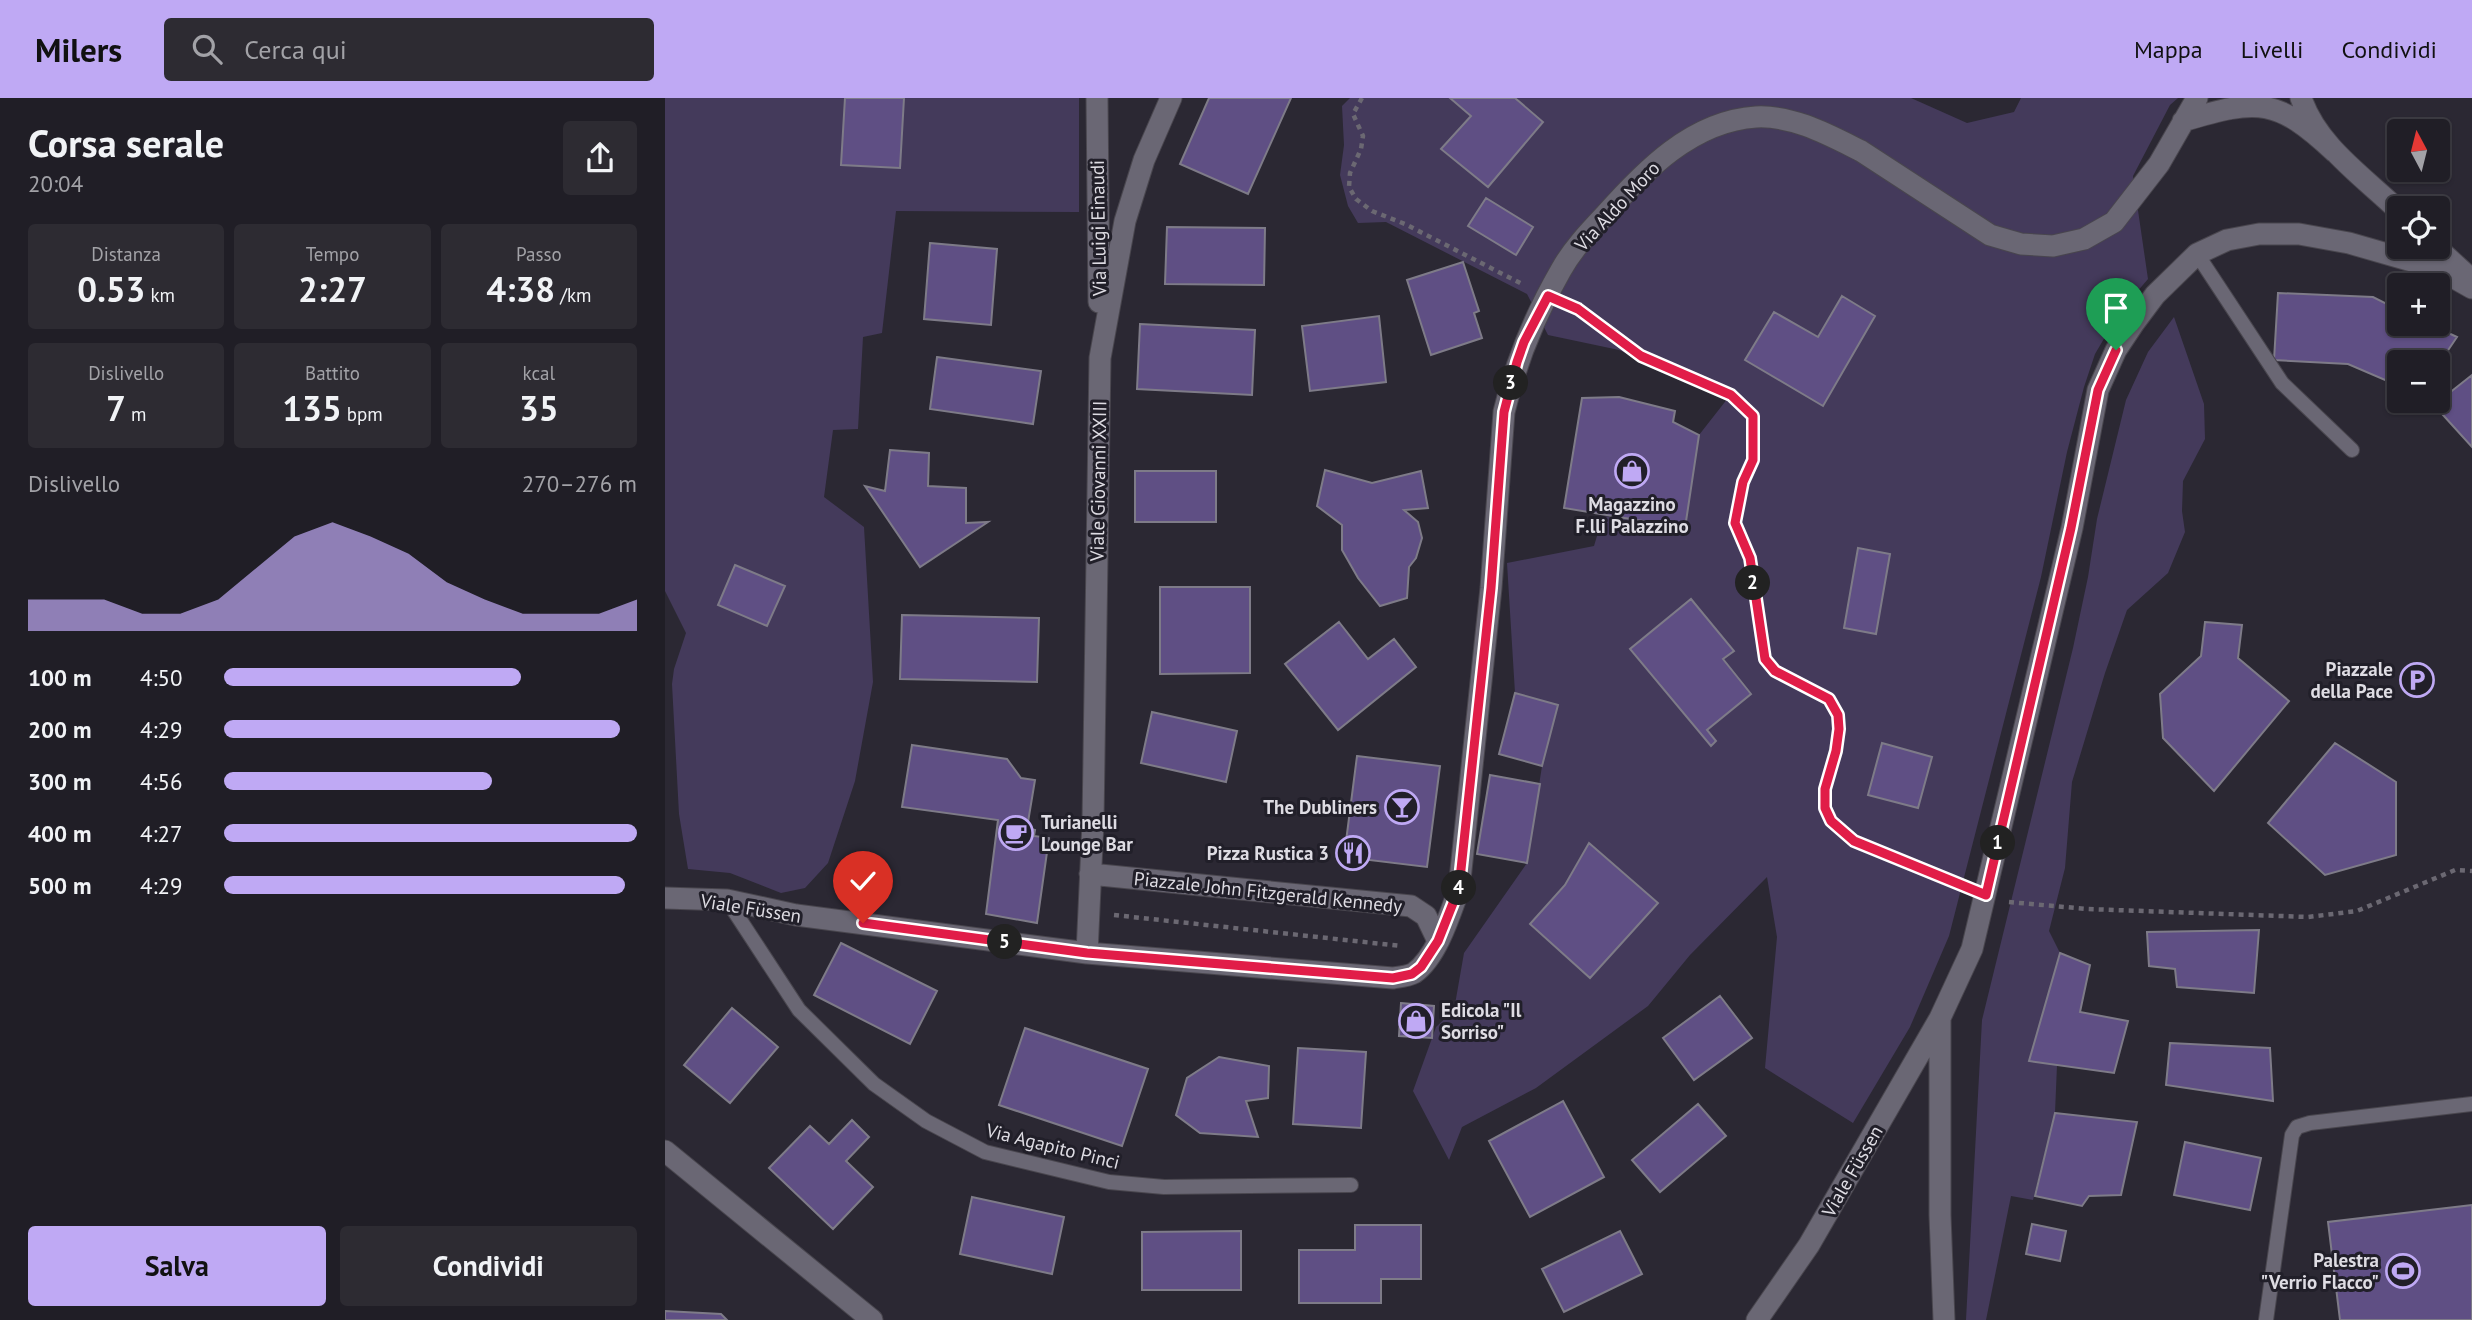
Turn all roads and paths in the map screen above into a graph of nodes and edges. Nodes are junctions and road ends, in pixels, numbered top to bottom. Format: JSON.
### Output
{"nodes":[{"id":1,"x":1097,"y":98,"type":"edge"},
{"id":2,"x":1171,"y":98,"type":"edge"},
{"id":3,"x":1362,"y":98,"type":"edge"},
{"id":4,"x":2197,"y":98,"type":"edge"},
{"id":5,"x":2209,"y":98,"type":"edge"},
{"id":6,"x":2301,"y":98,"type":"edge"},
{"id":7,"x":2183,"y":121,"type":"junction"},
{"id":8,"x":2335,"y":152,"type":"junction"},
{"id":9,"x":2387,"y":200,"type":"edge"},
{"id":10,"x":2197,"y":254,"type":"junction"},
{"id":11,"x":2450,"y":259,"type":"edge"},
{"id":12,"x":2472,"y":280,"type":"edge"},
{"id":13,"x":2472,"y":288,"type":"edge"},
{"id":14,"x":1548,"y":296,"type":"junction"},
{"id":15,"x":1100,"y":358,"type":"junction"},
{"id":16,"x":2352,"y":450,"type":"dead end"},
{"id":17,"x":2472,"y":871,"type":"edge"},
{"id":18,"x":1090,"y":874,"type":"junction"},
{"id":19,"x":1986,"y":895,"type":"junction"},
{"id":20,"x":665,"y":898,"type":"edge"},
{"id":21,"x":727,"y":900,"type":"junction"},
{"id":22,"x":1089,"y":912,"type":"junction"},
{"id":23,"x":1436,"y":945,"type":"junction"},
{"id":24,"x":1087,"y":953,"type":"junction"},
{"id":25,"x":1940,"y":1018,"type":"junction"},
{"id":26,"x":2472,"y":1104,"type":"edge"},
{"id":27,"x":665,"y":1151,"type":"edge"},
{"id":28,"x":1351,"y":1185,"type":"dead end"},
{"id":29,"x":873,"y":1320,"type":"edge"},
{"id":30,"x":1757,"y":1320,"type":"edge"},
{"id":31,"x":1944,"y":1320,"type":"edge"},
{"id":32,"x":2266,"y":1320,"type":"edge"}],
"edges":[{"from":1,"to":15,"type":"street","name":"Via Luigi Einaudi"},
{"from":2,"to":15,"type":"street","name":"Viale Giovanni XXIII"},
{"from":3,"to":14,"type":"path"},
{"from":4,"to":7,"type":"street","name":"Via Aldo Moro"},
{"from":5,"to":7,"type":"street","name":"Via Aldo Moro"},
{"from":6,"to":8,"type":"street"},
{"from":7,"to":8,"type":"street"},
{"from":7,"to":14,"type":"street","name":"Via Aldo Moro"},
{"from":8,"to":9,"type":"street"},
{"from":10,"to":13,"type":"street","name":"Viale Füssen"},
{"from":10,"to":16,"type":"lane"},
{"from":10,"to":19,"type":"street","name":"Viale Füssen"},
{"from":11,"to":12,"type":"street"},
{"from":14,"to":19,"type":"path"},
{"from":14,"to":23,"type":"street","name":"Via Aldo Moro"},
{"from":15,"to":18,"type":"street","name":"Viale Giovanni XXIII"},
{"from":17,"to":19,"type":"path"},
{"from":18,"to":22,"type":"street","name":"Viale Giovanni XXIII"},
{"from":18,"to":23,"type":"street","name":"Piazzale John Fitzgerald Kennedy"},
{"from":19,"to":25,"type":"street","name":"Viale Füssen"},
{"from":20,"to":21,"type":"street","name":"Viale Füssen"},
{"from":21,"to":24,"type":"street","name":"Viale Füssen"},
{"from":21,"to":28,"type":"lane","name":"Via Agapito Pinci"},
{"from":22,"to":23,"type":"path"},
{"from":22,"to":24,"type":"street","name":"Viale Giovanni XXIII"},
{"from":23,"to":24,"type":"street"},
{"from":25,"to":30,"type":"street","name":"Viale Füssen"},
{"from":25,"to":31,"type":"street","name":"Viale Füssen"},
{"from":26,"to":32,"type":"lane"},
{"from":27,"to":29,"type":"street"}]}
